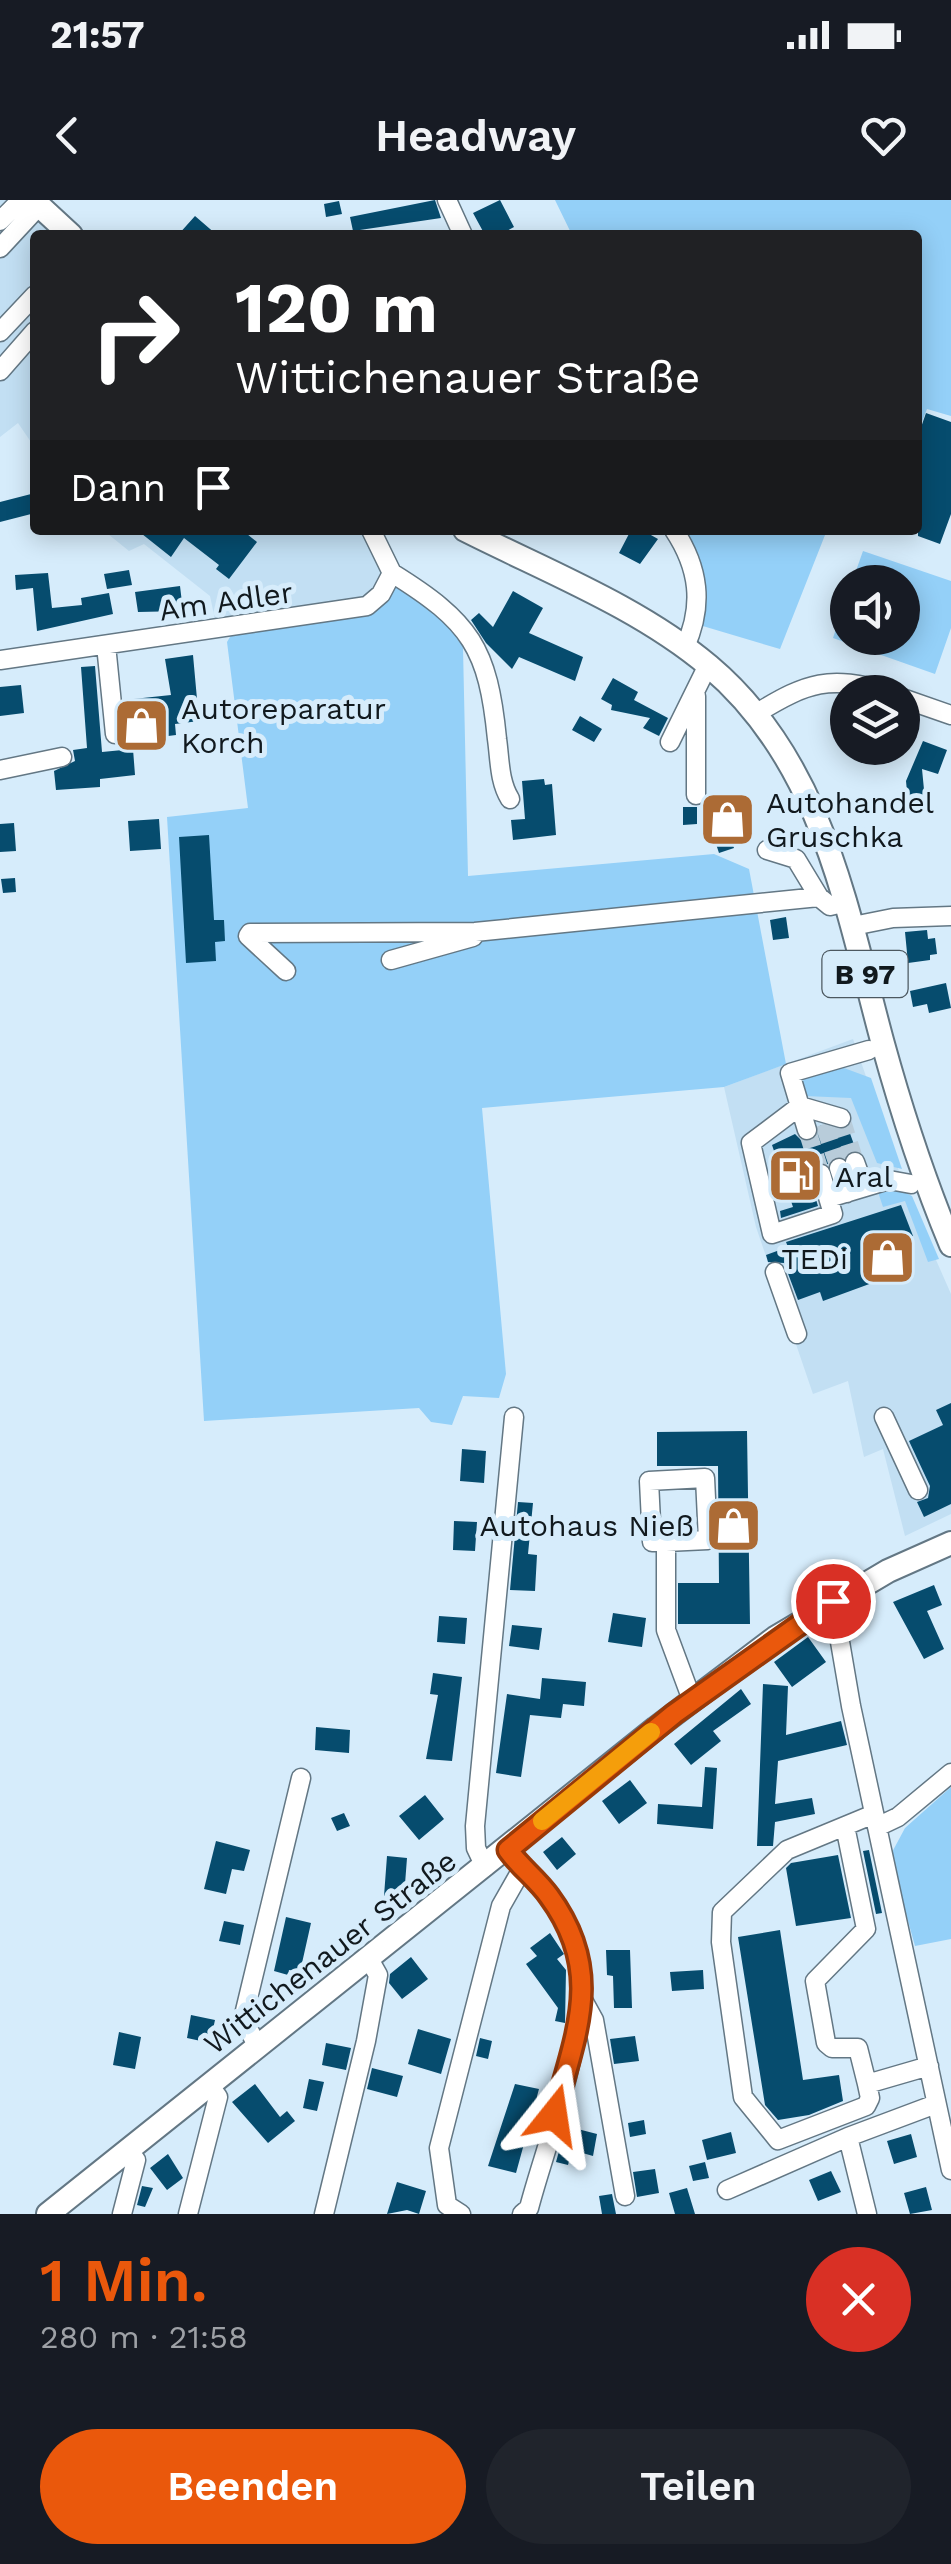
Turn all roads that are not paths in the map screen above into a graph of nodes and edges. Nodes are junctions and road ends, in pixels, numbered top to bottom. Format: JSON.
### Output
{"nodes":[{"id":1,"x":447,"y":200,"type":"edge"},
{"id":2,"x":31,"y":202,"type":"edge"},
{"id":3,"x":0,"y":221,"type":"edge"},
{"id":4,"x":66,"y":230,"type":"edge"},
{"id":5,"x":461,"y":230,"type":"edge"},
{"id":6,"x":0,"y":248,"type":"edge"},
{"id":7,"x":30,"y":300,"type":"edge"},
{"id":8,"x":1,"y":329,"type":"edge"},
{"id":9,"x":30,"y":337,"type":"edge"},
{"id":10,"x":0,"y":371,"type":"edge"},
{"id":11,"x":373,"y":535,"type":"edge"},
{"id":12,"x":474,"y":535,"type":"edge"},
{"id":13,"x":677,"y":535,"type":"edge"},
{"id":14,"x":392,"y":573,"type":"junction"},
{"id":15,"x":106,"y":645,"type":"junction"},
{"id":16,"x":685,"y":647,"type":"junction"},
{"id":17,"x":0,"y":660,"type":"edge"},
{"id":18,"x":708,"y":665,"type":"junction"},
{"id":19,"x":830,"y":682,"type":"edge"},
{"id":20,"x":696,"y":696,"type":"junction"},
{"id":21,"x":920,"y":704,"type":"edge"},
{"id":22,"x":757,"y":714,"type":"junction"},
{"id":23,"x":951,"y":715,"type":"edge"},
{"id":24,"x":116,"y":734,"type":"dead end"},
{"id":25,"x":670,"y":742,"type":"dead end"},
{"id":26,"x":62,"y":757,"type":"dead end"},
{"id":27,"x":0,"y":770,"type":"edge"},
{"id":28,"x":696,"y":795,"type":"dead end"},
{"id":29,"x":510,"y":799,"type":"dead end"},
{"id":30,"x":767,"y":850,"type":"dead end"},
{"id":31,"x":819,"y":897,"type":"junction"},
{"id":32,"x":847,"y":902,"type":"junction"},
{"id":33,"x":951,"y":916,"type":"edge"},
{"id":34,"x":853,"y":926,"type":"junction"},
{"id":35,"x":475,"y":932,"type":"junction"},
{"id":36,"x":391,"y":960,"type":"dead end"},
{"id":37,"x":286,"y":971,"type":"dead end"},
{"id":38,"x":869,"y":1050,"type":"dead end"},
{"id":39,"x":800,"y":1106,"type":"junction"},
{"id":40,"x":824,"y":1124,"type":"tunnel mouth"},
{"id":41,"x":911,"y":1184,"type":"dead end"},
{"id":42,"x":847,"y":1193,"type":"junction"},
{"id":43,"x":951,"y":1245,"type":"edge"},
{"id":44,"x":775,"y":1272,"type":"dead end"},
{"id":45,"x":797,"y":1334,"type":"dead end"},
{"id":46,"x":514,"y":1416,"type":"dead end"},
{"id":47,"x":884,"y":1417,"type":"dead end"},
{"id":48,"x":918,"y":1490,"type":"dead end"},
{"id":49,"x":666,"y":1542,"type":"junction"},
{"id":50,"x":951,"y":1543,"type":"edge"},
{"id":51,"x":833,"y":1601,"type":"junction"},
{"id":52,"x":692,"y":1700,"type":"junction"},
{"id":53,"x":951,"y":1773,"type":"edge"},
{"id":54,"x":301,"y":1778,"type":"dead end"},
{"id":55,"x":876,"y":1821,"type":"junction"},
{"id":56,"x":845,"y":1826,"type":"junction"},
{"id":57,"x":515,"y":1860,"type":"junction"},
{"id":58,"x":486,"y":1867,"type":"junction"},
{"id":59,"x":369,"y":1959,"type":"junction"},
{"id":60,"x":583,"y":2000,"type":"junction"},
{"id":61,"x":258,"y":2048,"type":"junction"},
{"id":62,"x":929,"y":2066,"type":"junction"},
{"id":63,"x":867,"y":2084,"type":"junction"},
{"id":64,"x":210,"y":2086,"type":"junction"},
{"id":65,"x":936,"y":2104,"type":"junction"},
{"id":66,"x":848,"y":2136,"type":"junction"},
{"id":67,"x":128,"y":2151,"type":"junction"},
{"id":68,"x":951,"y":2170,"type":"edge"},
{"id":69,"x":728,"y":2190,"type":"dead end"},
{"id":70,"x":625,"y":2196,"type":"dead end"},
{"id":71,"x":526,"y":2212,"type":"edge"},
{"id":72,"x":48,"y":2214,"type":"edge"},
{"id":73,"x":122,"y":2214,"type":"edge"},
{"id":74,"x":188,"y":2214,"type":"edge"},
{"id":75,"x":324,"y":2214,"type":"edge"},
{"id":76,"x":461,"y":2214,"type":"edge"},
{"id":77,"x":867,"y":2214,"type":"edge"}],
"edges":[{"from":1,"to":5,"type":"street"},
{"from":2,"to":3,"type":"street"},
{"from":2,"to":4,"type":"main road"},
{"from":2,"to":6,"type":"street"},
{"from":7,"to":8,"type":"street"},
{"from":9,"to":10,"type":"street"},
{"from":11,"to":14,"type":"street"},
{"from":12,"to":16,"type":"main road","number":"B 97"},
{"from":13,"to":16,"type":"street"},
{"from":14,"to":15,"type":"street","name":"Am Adler"},
{"from":14,"to":29,"type":"street"},
{"from":15,"to":17,"type":"street","name":"Am Adler"},
{"from":15,"to":24,"type":"street"},
{"from":16,"to":18,"type":"main road","number":"B 97"},
{"from":18,"to":20,"type":"street"},
{"from":18,"to":22,"type":"main road","number":"B 97"},
{"from":19,"to":22,"type":"street"},
{"from":20,"to":25,"type":"street"},
{"from":20,"to":28,"type":"street"},
{"from":21,"to":23,"type":"street"},
{"from":22,"to":32,"type":"main road","number":"B 97"},
{"from":26,"to":27,"type":"street"},
{"from":30,"to":31,"type":"street"},
{"from":31,"to":32,"type":"street"},
{"from":31,"to":35,"type":"street"},
{"from":32,"to":34,"type":"main road","number":"B 97"},
{"from":33,"to":34,"type":"street"},
{"from":34,"to":43,"type":"main road","number":"B 97"},
{"from":35,"to":36,"type":"street"},
{"from":35,"to":37,"type":"street"},
{"from":38,"to":39,"type":"street"},
{"from":39,"to":40,"type":"street"},
{"from":39,"to":42,"type":"street"},
{"from":41,"to":42,"type":"street"},
{"from":42,"to":42,"type":"street"},
{"from":44,"to":45,"type":"street"},
{"from":46,"to":58,"type":"street"},
{"from":47,"to":48,"type":"street"},
{"from":49,"to":49,"type":"street"},
{"from":49,"to":52,"type":"street"},
{"from":50,"to":51,"type":"main road","name":"Wittichenauer Straße"},
{"from":51,"to":52,"type":"main road","name":"Wittichenauer Straße"},
{"from":51,"to":55,"type":"street"},
{"from":52,"to":57,"type":"main road","name":"Wittichenauer Straße"},
{"from":53,"to":55,"type":"street"},
{"from":54,"to":61,"type":"street"},
{"from":55,"to":56,"type":"street"},
{"from":55,"to":62,"type":"street"},
{"from":56,"to":63,"type":"street"},
{"from":56,"to":63,"type":"street"},
{"from":57,"to":58,"type":"main road","name":"Wittichenauer Straße"},
{"from":57,"to":60,"type":"street"},
{"from":57,"to":76,"type":"street"},
{"from":58,"to":59,"type":"main road","name":"Wittichenauer Straße"},
{"from":59,"to":61,"type":"main road","name":"Wittichenauer Straße"},
{"from":59,"to":75,"type":"street"},
{"from":60,"to":70,"type":"street"},
{"from":60,"to":71,"type":"street"},
{"from":61,"to":64,"type":"main road","name":"Wittichenauer Straße"},
{"from":62,"to":63,"type":"street"},
{"from":62,"to":65,"type":"street"},
{"from":64,"to":67,"type":"main road","name":"Wittichenauer Straße"},
{"from":64,"to":74,"type":"street"},
{"from":65,"to":66,"type":"street"},
{"from":65,"to":68,"type":"street"},
{"from":66,"to":69,"type":"street"},
{"from":66,"to":77,"type":"street"},
{"from":67,"to":72,"type":"main road","name":"Wittichenauer Straße"},
{"from":67,"to":73,"type":"street"}]}
